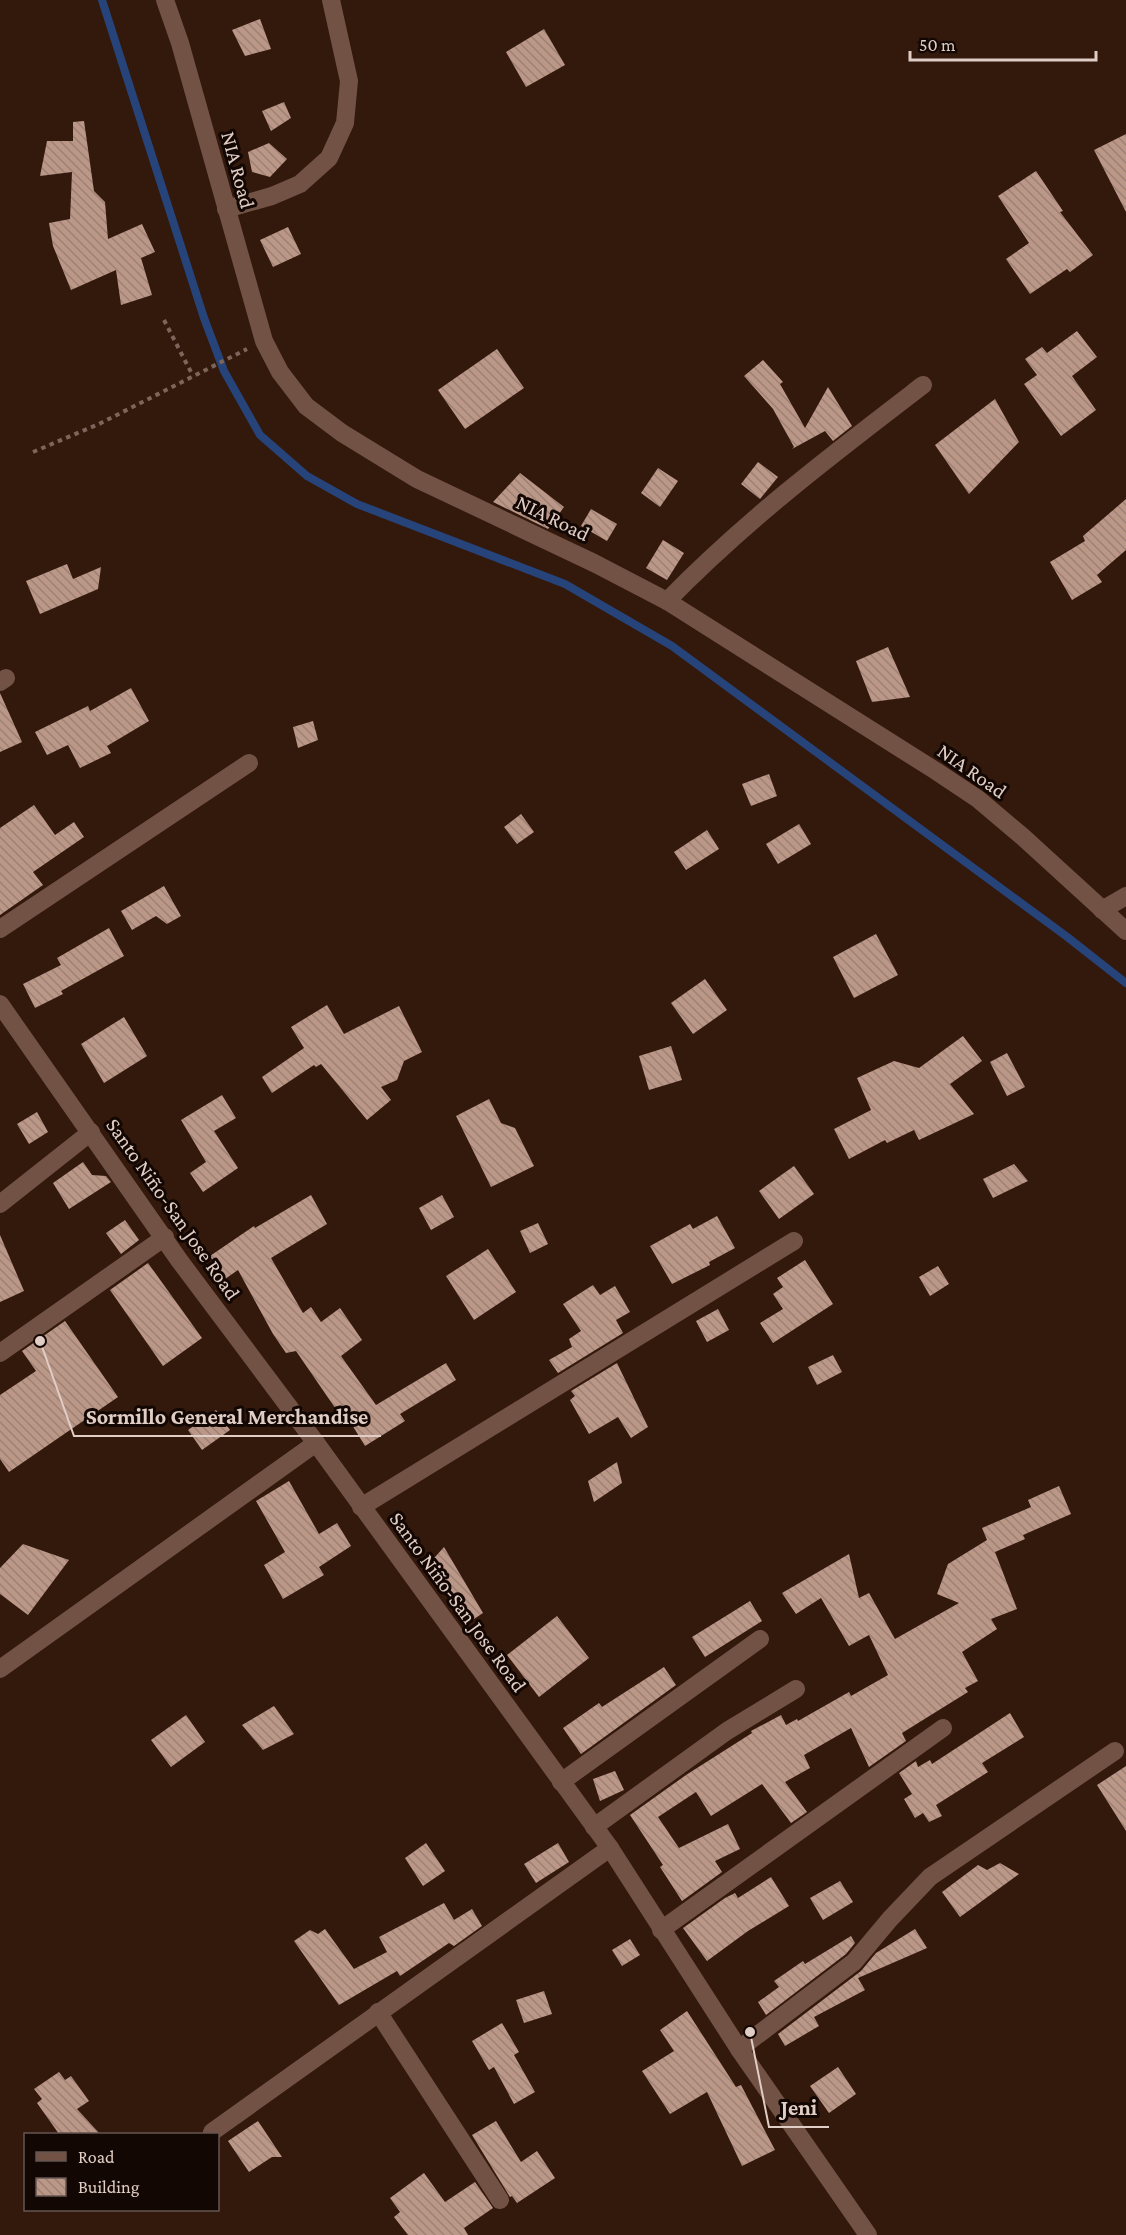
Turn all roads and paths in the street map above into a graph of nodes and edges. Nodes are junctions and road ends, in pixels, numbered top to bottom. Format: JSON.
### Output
{"nodes":[{"id":1,"x":165,"y":0,"type":"edge"},
{"id":2,"x":331,"y":0,"type":"edge"},
{"id":3,"x":225,"y":209,"type":"junction"},
{"id":4,"x":164,"y":320,"type":"dead end"},
{"id":5,"x":229,"y":357,"type":"dead end"},
{"id":6,"x":192,"y":376,"type":"junction"},
{"id":7,"x":923,"y":385,"type":"dead end"},
{"id":8,"x":33,"y":452,"type":"dead end"},
{"id":9,"x":667,"y":601,"type":"junction"},
{"id":10,"x":249,"y":763,"type":"dead end"},
{"id":11,"x":1126,"y":896,"type":"edge"},
{"id":12,"x":1102,"y":910,"type":"junction"},
{"id":13,"x":0,"y":929,"type":"edge"},
{"id":14,"x":1126,"y":931,"type":"edge"},
{"id":15,"x":0,"y":1004,"type":"edge"},
{"id":16,"x":91,"y":1132,"type":"junction"},
{"id":17,"x":0,"y":1204,"type":"edge"},
{"id":18,"x":165,"y":1237,"type":"junction"},
{"id":19,"x":794,"y":1241,"type":"dead end"},
{"id":20,"x":0,"y":1353,"type":"edge"},
{"id":21,"x":316,"y":1443,"type":"junction"},
{"id":22,"x":361,"y":1507,"type":"junction"},
{"id":23,"x":760,"y":1639,"type":"dead end"},
{"id":24,"x":0,"y":1669,"type":"edge"},
{"id":25,"x":796,"y":1689,"type":"dead end"},
{"id":26,"x":943,"y":1728,"type":"dead end"},
{"id":27,"x":1114,"y":1751,"type":"dead end"},
{"id":28,"x":561,"y":1782,"type":"junction"},
{"id":29,"x":594,"y":1827,"type":"junction"},
{"id":30,"x":610,"y":1848,"type":"junction"},
{"id":31,"x":661,"y":1930,"type":"junction"},
{"id":32,"x":378,"y":2012,"type":"junction"},
{"id":33,"x":739,"y":2049,"type":"junction"},
{"id":34,"x":212,"y":2132,"type":"dead end"},
{"id":35,"x":500,"y":2200,"type":"dead end"},
{"id":36,"x":868,"y":2235,"type":"edge"}],
"edges":[{"from":1,"to":3,"type":"street","name":"NIA Road"},
{"from":2,"to":3,"type":"street"},
{"from":3,"to":9,"type":"street","name":"NIA Road"},
{"from":4,"to":6,"type":"path"},
{"from":5,"to":6,"type":"path"},
{"from":6,"to":8,"type":"path"},
{"from":7,"to":9,"type":"street"},
{"from":9,"to":12,"type":"street","name":"NIA Road"},
{"from":10,"to":13,"type":"street"},
{"from":11,"to":12,"type":"street"},
{"from":12,"to":14,"type":"street","name":"NIA Road"},
{"from":15,"to":16,"type":"street","name":"Santo Niño-San Jose Road"},
{"from":16,"to":17,"type":"street"},
{"from":16,"to":18,"type":"street","name":"Santo Niño-San Jose Road"},
{"from":18,"to":20,"type":"street"},
{"from":18,"to":21,"type":"street","name":"Santo Niño-San Jose Road"},
{"from":19,"to":22,"type":"street"},
{"from":21,"to":22,"type":"street","name":"Santo Niño-San Jose Road"},
{"from":21,"to":24,"type":"street"},
{"from":22,"to":28,"type":"street","name":"Santo Niño-San Jose Road"},
{"from":23,"to":28,"type":"street"},
{"from":25,"to":29,"type":"street"},
{"from":26,"to":31,"type":"street"},
{"from":27,"to":33,"type":"street"},
{"from":28,"to":29,"type":"street","name":"Santo Niño-San Jose Road"},
{"from":29,"to":30,"type":"street","name":"Santo Niño-San Jose Road"},
{"from":30,"to":31,"type":"street","name":"Santo Niño-San Jose Road"},
{"from":30,"to":32,"type":"street"},
{"from":31,"to":33,"type":"street","name":"Santo Niño-San Jose Road"},
{"from":32,"to":34,"type":"street"},
{"from":32,"to":35,"type":"street"},
{"from":33,"to":36,"type":"street","name":"Santo Niño-San Jose Road"}]}
